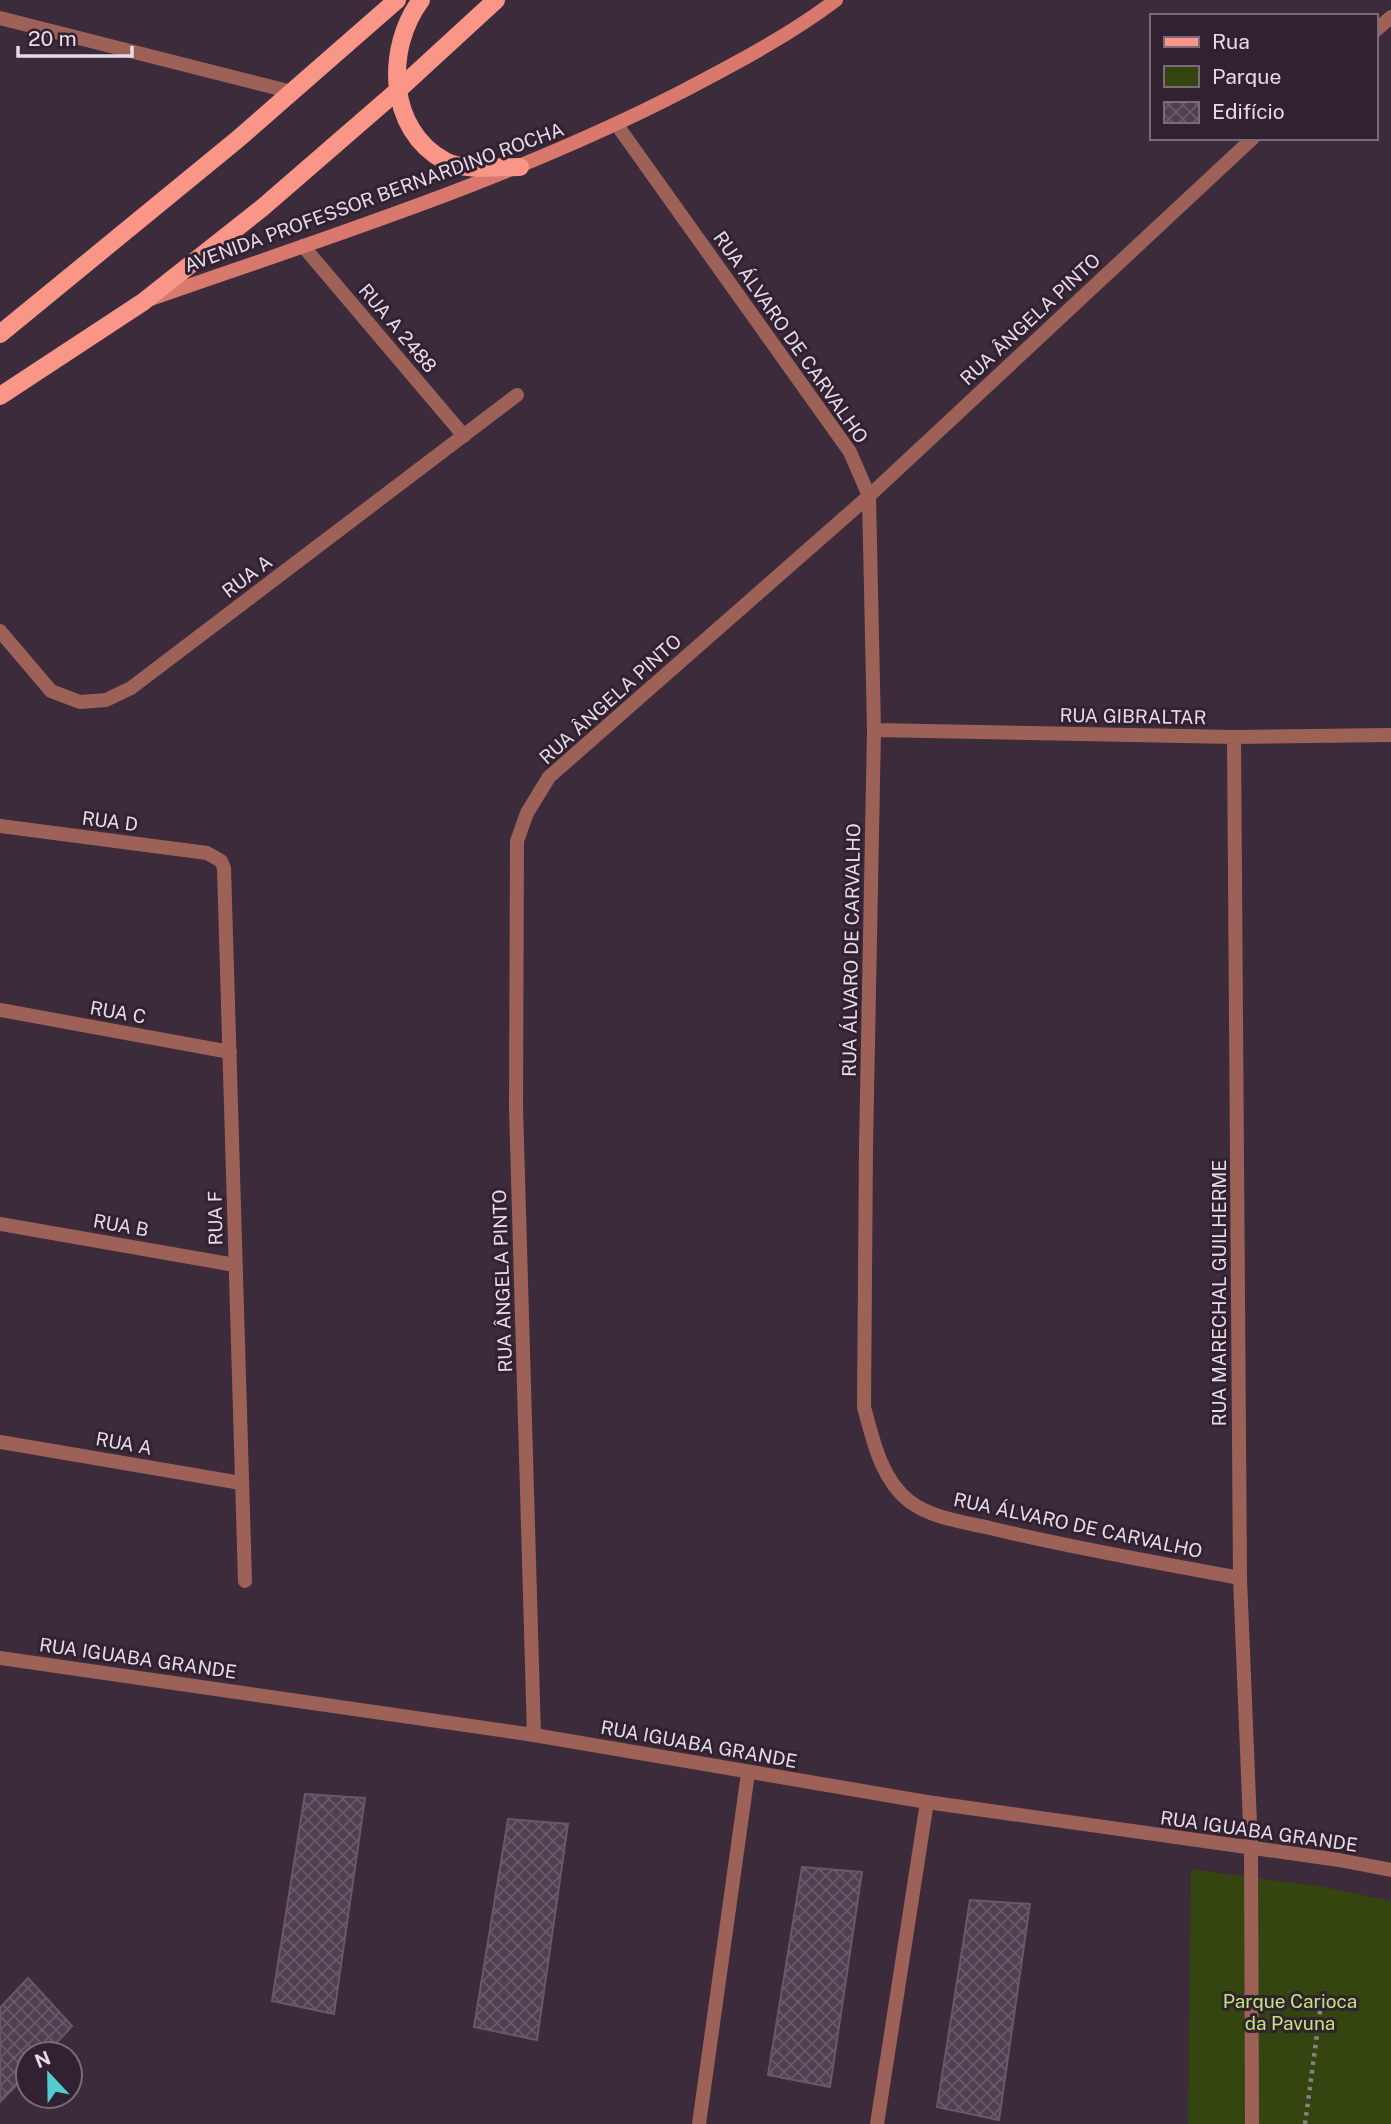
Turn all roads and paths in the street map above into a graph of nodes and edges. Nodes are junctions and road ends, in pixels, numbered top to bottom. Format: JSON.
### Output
{"nodes":[{"id":1,"x":397,"y":0,"type":"edge"},
{"id":2,"x":421,"y":0,"type":"edge"},
{"id":3,"x":496,"y":0,"type":"edge"},
{"id":4,"x":836,"y":0,"type":"edge"},
{"id":5,"x":1391,"y":17,"type":"edge"},
{"id":6,"x":0,"y":18,"type":"edge"},
{"id":7,"x":1377,"y":29,"type":"edge"},
{"id":8,"x":397,"y":91,"type":"junction"},
{"id":9,"x":292,"y":92,"type":"junction"},
{"id":10,"x":617,"y":125,"type":"junction"},
{"id":11,"x":1251,"y":140,"type":"edge"},
{"id":12,"x":520,"y":167,"type":"junction"},
{"id":13,"x":303,"y":246,"type":"junction"},
{"id":14,"x":143,"y":302,"type":"junction"},
{"id":15,"x":0,"y":334,"type":"edge"},
{"id":16,"x":517,"y":395,"type":"dead end"},
{"id":17,"x":0,"y":396,"type":"edge"},
{"id":18,"x":464,"y":436,"type":"junction"},
{"id":19,"x":869,"y":496,"type":"junction"},
{"id":20,"x":0,"y":631,"type":"edge"},
{"id":21,"x":874,"y":730,"type":"junction"},
{"id":22,"x":1391,"y":735,"type":"edge"},
{"id":23,"x":1234,"y":737,"type":"junction"},
{"id":24,"x":0,"y":826,"type":"edge"},
{"id":25,"x":215,"y":857,"type":"joint"},
{"id":26,"x":0,"y":1010,"type":"edge"},
{"id":27,"x":230,"y":1052,"type":"junction"},
{"id":28,"x":0,"y":1224,"type":"edge"},
{"id":29,"x":235,"y":1265,"type":"junction"},
{"id":30,"x":0,"y":1442,"type":"edge"},
{"id":31,"x":241,"y":1483,"type":"junction"},
{"id":32,"x":1240,"y":1578,"type":"junction"},
{"id":33,"x":245,"y":1581,"type":"dead end"},
{"id":34,"x":0,"y":1658,"type":"edge"},
{"id":35,"x":534,"y":1735,"type":"junction"},
{"id":36,"x":748,"y":1773,"type":"junction"},
{"id":37,"x":927,"y":1802,"type":"junction"},
{"id":38,"x":1251,"y":1849,"type":"junction"},
{"id":39,"x":1391,"y":1870,"type":"edge"},
{"id":40,"x":1322,"y":1997,"type":"dead end"},
{"id":41,"x":699,"y":2124,"type":"edge"},
{"id":42,"x":877,"y":2124,"type":"edge"},
{"id":43,"x":1252,"y":2124,"type":"edge"},
{"id":44,"x":1305,"y":2124,"type":"edge"}],
"edges":[{"from":1,"to":9,"type":"main road"},
{"from":2,"to":8,"type":"main road"},
{"from":3,"to":8,"type":"main road"},
{"from":4,"to":10,"type":"main road","name":"AVENIDA PROFESSOR BERNARDINO ROCHA"},
{"from":5,"to":7,"type":"street"},
{"from":6,"to":9,"type":"street"},
{"from":8,"to":12,"type":"main road"},
{"from":8,"to":14,"type":"main road"},
{"from":9,"to":15,"type":"main road"},
{"from":10,"to":12,"type":"main road","name":"AVENIDA PROFESSOR BERNARDINO ROCHA"},
{"from":10,"to":19,"type":"street","name":"RUA ÁLVARO DE CARVALHO"},
{"from":11,"to":19,"type":"street","name":"RUA ÂNGELA PINTO"},
{"from":12,"to":13,"type":"main road","name":"AVENIDA PROFESSOR BERNARDINO ROCHA"},
{"from":13,"to":14,"type":"main road","name":"AVENIDA PROFESSOR BERNARDINO ROCHA"},
{"from":13,"to":18,"type":"street","name":"RUA A 2488"},
{"from":14,"to":17,"type":"main road"},
{"from":16,"to":18,"type":"street","name":"RUA A"},
{"from":18,"to":20,"type":"street","name":"RUA A"},
{"from":19,"to":21,"type":"street","name":"RUA ÁLVARO DE CARVALHO"},
{"from":19,"to":35,"type":"street","name":"RUA ÂNGELA PINTO"},
{"from":21,"to":23,"type":"street","name":"RUA GIBRALTAR"},
{"from":21,"to":32,"type":"street","name":"RUA ÁLVARO DE CARVALHO"},
{"from":22,"to":23,"type":"street","name":"RUA GIBRALTAR"},
{"from":23,"to":32,"type":"street","name":"RUA MARECHAL GUILHERME"},
{"from":24,"to":25,"type":"street","name":"RUA D"},
{"from":25,"to":27,"type":"street","name":"RUA F"},
{"from":26,"to":27,"type":"street","name":"RUA C"},
{"from":27,"to":29,"type":"street","name":"RUA F"},
{"from":28,"to":29,"type":"street","name":"RUA B"},
{"from":29,"to":31,"type":"street","name":"RUA F"},
{"from":30,"to":31,"type":"street","name":"RUA A"},
{"from":31,"to":33,"type":"street","name":"RUA F"},
{"from":32,"to":38,"type":"street","name":"RUA MARECHAL GUILHERME"},
{"from":34,"to":35,"type":"street","name":"RUA IGUABA GRANDE"},
{"from":35,"to":36,"type":"street","name":"RUA IGUABA GRANDE"},
{"from":36,"to":37,"type":"street","name":"RUA IGUABA GRANDE"},
{"from":36,"to":41,"type":"street"},
{"from":37,"to":38,"type":"street","name":"RUA IGUABA GRANDE"},
{"from":37,"to":42,"type":"street"},
{"from":38,"to":39,"type":"street","name":"RUA IGUABA GRANDE"},
{"from":38,"to":43,"type":"street","name":"RUA MARECHAL GUILHERME"},
{"from":40,"to":44,"type":"path"}]}
